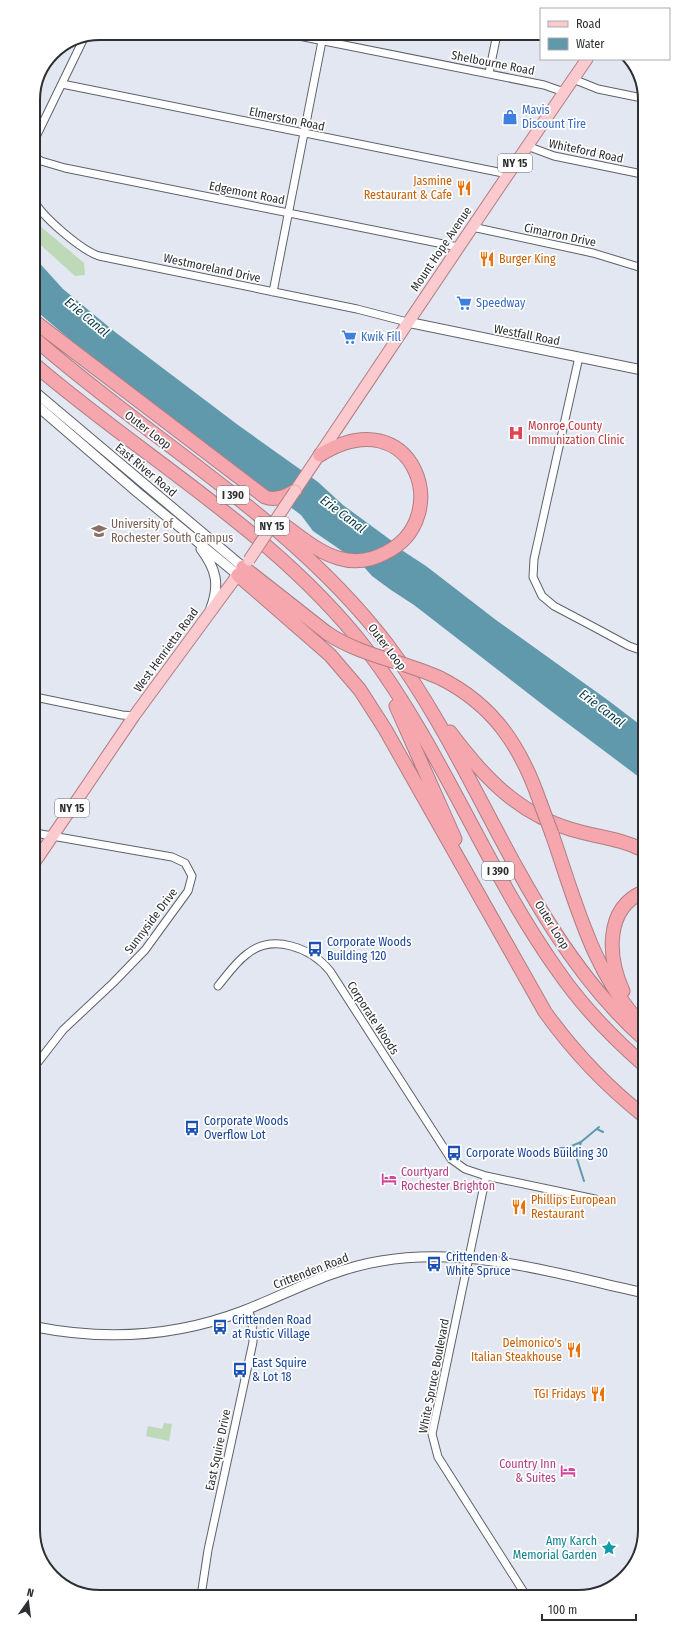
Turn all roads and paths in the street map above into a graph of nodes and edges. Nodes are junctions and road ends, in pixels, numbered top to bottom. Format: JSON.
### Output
{"nodes":[{"id":1,"x":323,"y":40,"type":"edge"},
{"id":2,"x":332,"y":40,"type":"edge"},
{"id":3,"x":496,"y":40,"type":"edge"},
{"id":4,"x":81,"y":43,"type":"edge"},
{"id":5,"x":585,"y":60,"type":"edge"},
{"id":6,"x":489,"y":73,"type":"junction"},
{"id":7,"x":573,"y":79,"type":"junction"},
{"id":8,"x":62,"y":84,"type":"junction"},
{"id":9,"x":564,"y":92,"type":"junction"},
{"id":10,"x":638,"y":97,"type":"edge"},
{"id":11,"x":40,"y":129,"type":"edge"},
{"id":12,"x":305,"y":134,"type":"junction"},
{"id":13,"x":527,"y":146,"type":"junction"},
{"id":14,"x":40,"y":160,"type":"edge"},
{"id":15,"x":638,"y":173,"type":"edge"},
{"id":16,"x":508,"y":174,"type":"junction"},
{"id":17,"x":40,"y":209,"type":"edge"},
{"id":18,"x":289,"y":212,"type":"junction"},
{"id":19,"x":472,"y":227,"type":"junction"},
{"id":20,"x":458,"y":247,"type":"junction"},
{"id":21,"x":638,"y":267,"type":"edge"},
{"id":22,"x":273,"y":292,"type":"junction"},
{"id":23,"x":407,"y":322,"type":"junction"},
{"id":24,"x":40,"y":327,"type":"edge"},
{"id":25,"x":40,"y":343,"type":"edge"},
{"id":26,"x":579,"y":357,"type":"junction"},
{"id":27,"x":638,"y":369,"type":"edge"},
{"id":28,"x":40,"y":370,"type":"edge"},
{"id":29,"x":40,"y":396,"type":"edge"},
{"id":30,"x":40,"y":408,"type":"edge"},
{"id":31,"x":320,"y":455,"type":"junction"},
{"id":32,"x":186,"y":459,"type":"junction"},
{"id":33,"x":295,"y":491,"type":"junction"},
{"id":34,"x":189,"y":535,"type":"junction"},
{"id":35,"x":243,"y":568,"type":"junction"},
{"id":36,"x":208,"y":615,"type":"junction"},
{"id":37,"x":638,"y":649,"type":"edge"},
{"id":38,"x":374,"y":661,"type":"junction"},
{"id":39,"x":409,"y":676,"type":"junction"},
{"id":40,"x":40,"y":699,"type":"edge"},
{"id":41,"x":134,"y":716,"type":"junction"},
{"id":42,"x":40,"y":834,"type":"edge"},
{"id":43,"x":53,"y":836,"type":"junction"},
{"id":44,"x":638,"y":848,"type":"edge"},
{"id":45,"x":40,"y":855,"type":"edge"},
{"id":46,"x":638,"y":896,"type":"edge"},
{"id":47,"x":488,"y":913,"type":"junction"},
{"id":48,"x":218,"y":986,"type":"dead end"},
{"id":49,"x":638,"y":1015,"type":"edge"},
{"id":50,"x":638,"y":1020,"type":"edge"},
{"id":51,"x":638,"y":1033,"type":"edge"},
{"id":52,"x":638,"y":1059,"type":"edge"},
{"id":53,"x":40,"y":1060,"type":"edge"},
{"id":54,"x":638,"y":1111,"type":"edge"},
{"id":55,"x":486,"y":1176,"type":"junction"},
{"id":56,"x":595,"y":1199,"type":"dead end"},
{"id":57,"x":469,"y":1258,"type":"junction"},
{"id":58,"x":638,"y":1293,"type":"edge"},
{"id":59,"x":248,"y":1309,"type":"junction"},
{"id":60,"x":40,"y":1328,"type":"edge"},
{"id":61,"x":202,"y":1590,"type":"edge"},
{"id":62,"x":522,"y":1590,"type":"edge"}],
"edges":[{"from":1,"to":12,"type":"street"},
{"from":2,"to":6,"type":"street","name":"Shelbourne Road"},
{"from":3,"to":6,"type":"street"},
{"from":4,"to":8,"type":"street"},
{"from":5,"to":7,"type":"main road","name":"Mount Hope Avenue","number":"NY 15"},
{"from":6,"to":9,"type":"street","name":"Shelbourne Road"},
{"from":7,"to":9,"type":"main road","name":"Mount Hope Avenue","number":"NY 15"},
{"from":7,"to":10,"type":"street"},
{"from":8,"to":11,"type":"street"},
{"from":8,"to":12,"type":"street","name":"Elmerston Road"},
{"from":9,"to":13,"type":"main road","name":"Mount Hope Avenue","number":"NY 15"},
{"from":12,"to":16,"type":"street","name":"Elmerston Road"},
{"from":12,"to":18,"type":"street"},
{"from":13,"to":15,"type":"street","name":"Whiteford Road"},
{"from":13,"to":16,"type":"main road","name":"Mount Hope Avenue","number":"NY 15"},
{"from":14,"to":18,"type":"street","name":"Edgemont Road"},
{"from":16,"to":19,"type":"main road","name":"Mount Hope Avenue","number":"NY 15"},
{"from":17,"to":22,"type":"street","name":"Westmoreland Drive"},
{"from":18,"to":20,"type":"street","name":"Edgemont Road"},
{"from":18,"to":22,"type":"street"},
{"from":19,"to":20,"type":"main road","name":"Mount Hope Avenue","number":"NY 15"},
{"from":19,"to":21,"type":"street","name":"Cimarron Drive"},
{"from":20,"to":23,"type":"main road","name":"Mount Hope Avenue","number":"NY 15"},
{"from":22,"to":23,"type":"street","name":"Westmoreland Drive"},
{"from":23,"to":26,"type":"street","name":"Westfall Road"},
{"from":23,"to":31,"type":"main road","name":"Mount Hope Avenue","number":"NY 15"},
{"from":24,"to":33,"type":"highway"},
{"from":25,"to":32,"type":"highway","name":"Outer Loop","number":"I 390"},
{"from":26,"to":27,"type":"street","name":"Westfall Road"},
{"from":26,"to":37,"type":"street"},
{"from":28,"to":38,"type":"highway","name":"Outer Loop","number":"I 390"},
{"from":29,"to":35,"type":"street","name":"East River Road"},
{"from":30,"to":34,"type":"street","name":"East River Road"},
{"from":31,"to":32,"type":"highway"},
{"from":31,"to":33,"type":"main road","name":"West Henrietta Road","number":"NY 15"},
{"from":32,"to":39,"type":"highway","name":"Outer Loop","number":"I 390"},
{"from":33,"to":35,"type":"main road","name":"West Henrietta Road","number":"NY 15","bridge":true},
{"from":34,"to":35,"type":"street","name":"East River Road"},
{"from":34,"to":36,"type":"street"},
{"from":35,"to":36,"type":"main road","name":"West Henrietta Road","number":"NY 15"},
{"from":35,"to":47,"type":"highway"},
{"from":35,"to":50,"type":"highway","bridge":true},
{"from":36,"to":41,"type":"main road","name":"West Henrietta Road","number":"NY 15"},
{"from":38,"to":47,"type":"highway"},
{"from":38,"to":52,"type":"highway","name":"Outer Loop","number":"I 390"},
{"from":39,"to":44,"type":"highway"},
{"from":39,"to":51,"type":"highway","name":"Outer Loop","number":"I 390"},
{"from":40,"to":41,"type":"street"},
{"from":41,"to":43,"type":"main road","name":"West Henrietta Road","number":"NY 15"},
{"from":42,"to":43,"type":"street","name":"Sunnyside Drive"},
{"from":43,"to":45,"type":"main road","name":"West Henrietta Road","number":"NY 15"},
{"from":43,"to":53,"type":"street","name":"Sunnyside Drive"},
{"from":46,"to":49,"type":"highway"},
{"from":47,"to":54,"type":"highway"},
{"from":48,"to":55,"type":"street","name":"Corporate Woods"},
{"from":55,"to":56,"type":"street","name":"Corporate Woods"},
{"from":55,"to":57,"type":"street"},
{"from":57,"to":58,"type":"street","name":"Crittenden Road"},
{"from":57,"to":59,"type":"street","name":"Crittenden Road"},
{"from":57,"to":62,"type":"street","name":"White Spruce Boulevard"},
{"from":59,"to":60,"type":"street","name":"Crittenden Road"},
{"from":59,"to":61,"type":"street","name":"East Squire Drive"}]}
